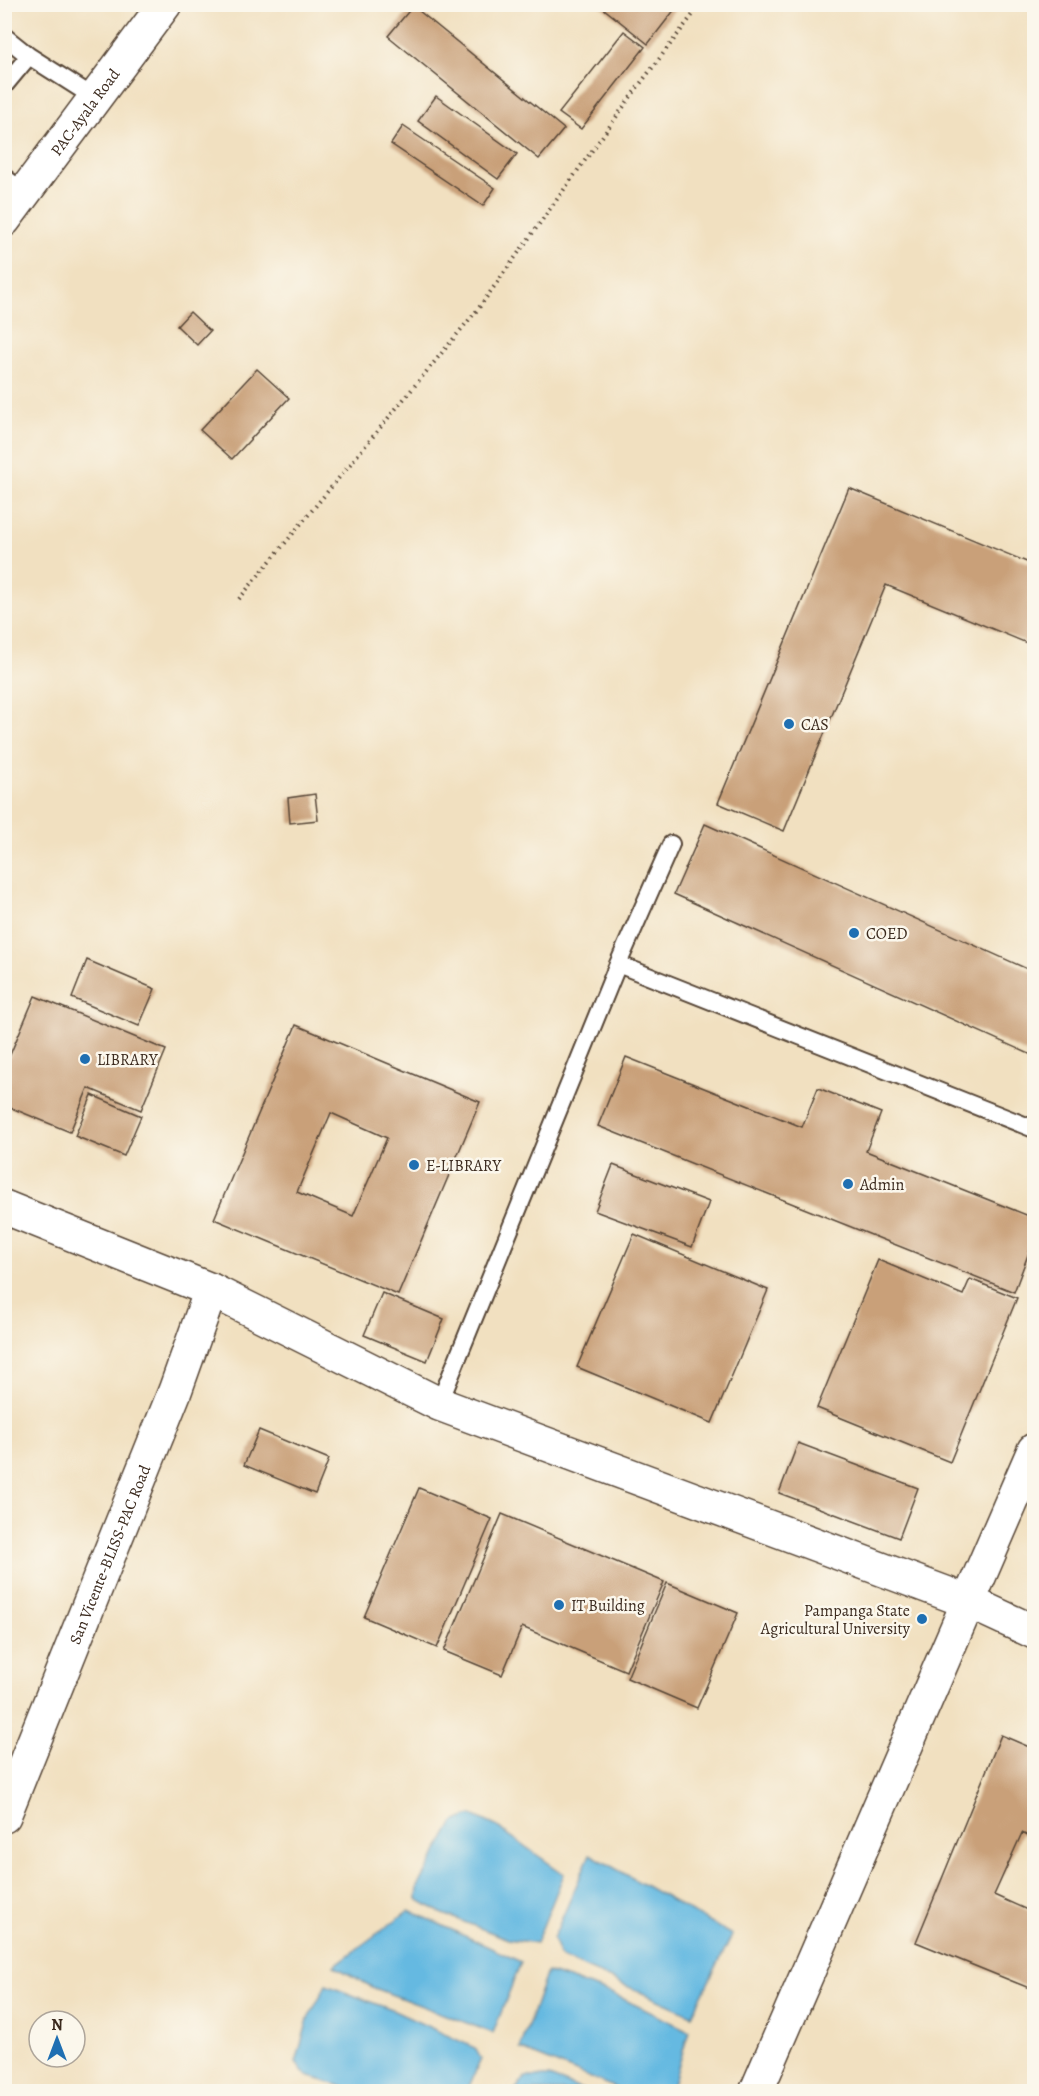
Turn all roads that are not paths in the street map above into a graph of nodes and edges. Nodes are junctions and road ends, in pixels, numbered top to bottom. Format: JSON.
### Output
{"nodes":[{"id":1,"x":165,"y":4,"type":"edge"},
{"id":2,"x":4,"y":36,"type":"edge"},
{"id":3,"x":29,"y":56,"type":"junction"},
{"id":4,"x":4,"y":86,"type":"edge"},
{"id":5,"x":95,"y":98,"type":"junction"},
{"id":6,"x":15,"y":185,"type":"edge"},
{"id":7,"x":4,"y":220,"type":"edge"},
{"id":8,"x":671,"y":844,"type":"dead end"},
{"id":9,"x":618,"y":963,"type":"junction"},
{"id":10,"x":1035,"y":1129,"type":"edge"},
{"id":11,"x":4,"y":1207,"type":"edge"},
{"id":12,"x":211,"y":1290,"type":"junction"},
{"id":13,"x":439,"y":1404,"type":"junction"},
{"id":14,"x":1035,"y":1450,"type":"edge"},
{"id":15,"x":968,"y":1601,"type":"junction"},
{"id":16,"x":1035,"y":1632,"type":"edge"},
{"id":17,"x":4,"y":1816,"type":"edge"},
{"id":18,"x":756,"y":2091,"type":"edge"}],
"edges":[{"from":1,"to":5,"type":"street","name":"PAC-Ayala Road"},
{"from":2,"to":3,"type":"lane"},
{"from":3,"to":4,"type":"lane"},
{"from":3,"to":5,"type":"lane"},
{"from":5,"to":6,"type":"street","name":"PAC-Ayala Road"},
{"from":6,"to":7,"type":"street","name":"PAC-Ayala Road"},
{"from":8,"to":9,"type":"lane"},
{"from":9,"to":10,"type":"lane"},
{"from":9,"to":13,"type":"lane"},
{"from":11,"to":12,"type":"street"},
{"from":12,"to":13,"type":"street"},
{"from":12,"to":17,"type":"street","name":"San Vicente-BLISS-PAC Road"},
{"from":13,"to":15,"type":"street"},
{"from":14,"to":15,"type":"street"},
{"from":15,"to":16,"type":"street"},
{"from":15,"to":18,"type":"street"}]}
